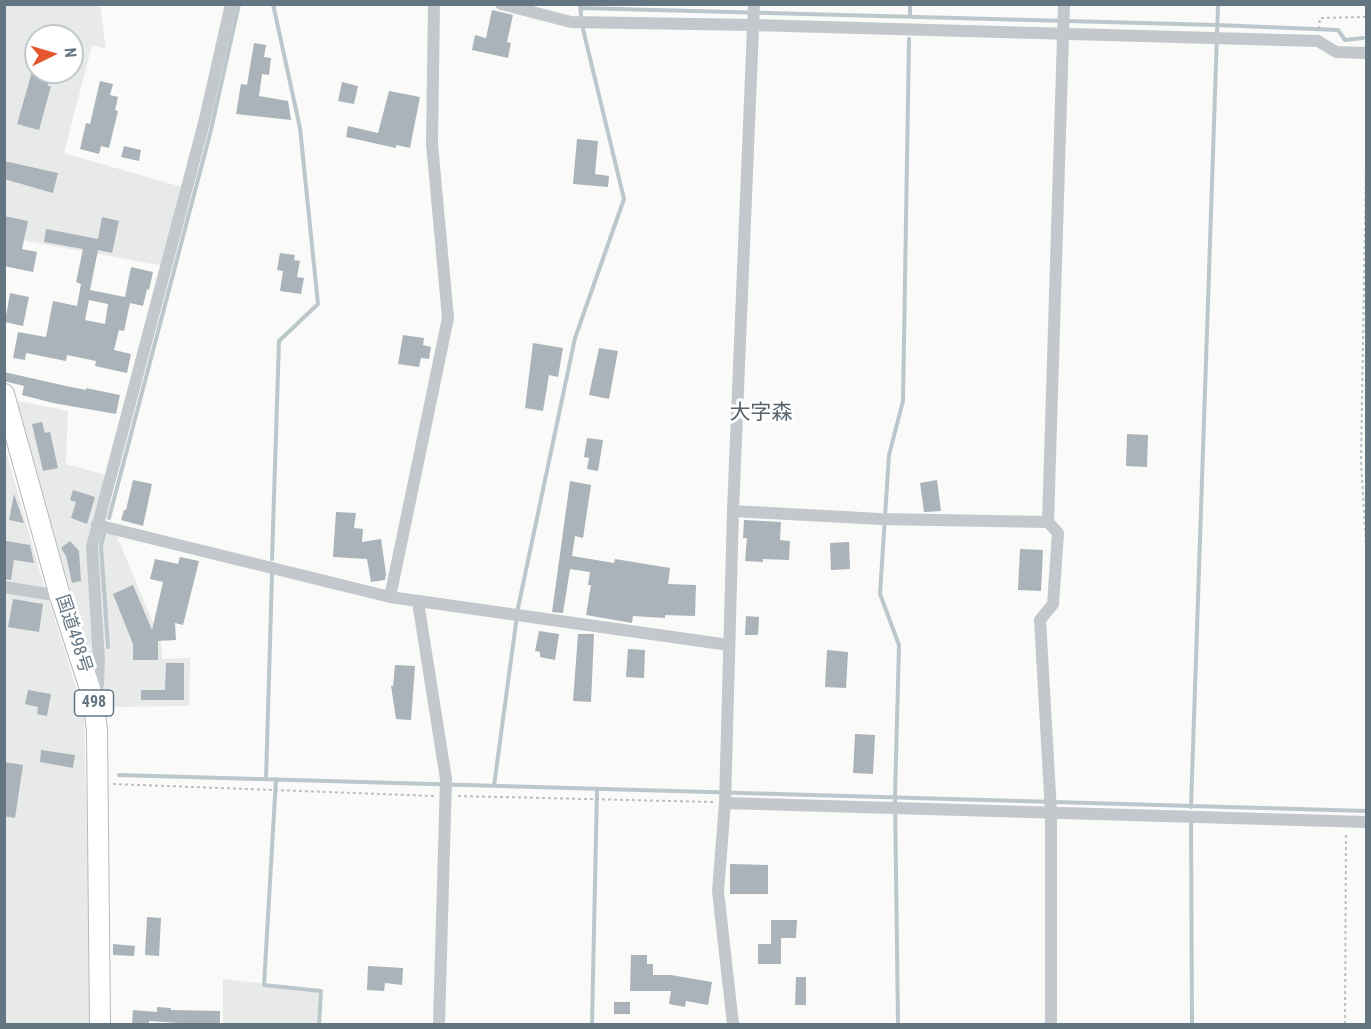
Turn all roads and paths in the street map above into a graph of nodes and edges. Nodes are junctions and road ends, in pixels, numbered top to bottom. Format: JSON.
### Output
{"nodes":[{"id":1,"x":231,"y":4,"type":"edge"},
{"id":2,"x":434,"y":4,"type":"edge"},
{"id":3,"x":501,"y":4,"type":"edge"},
{"id":4,"x":754,"y":4,"type":"edge"},
{"id":5,"x":1064,"y":8,"type":"edge"},
{"id":6,"x":1366,"y":17,"type":"edge"},
{"id":7,"x":1320,"y":18,"type":"dead end"},
{"id":8,"x":753,"y":25,"type":"junction"},
{"id":9,"x":1063,"y":34,"type":"junction"},
{"id":10,"x":1366,"y":53,"type":"edge"},
{"id":11,"x":1366,"y":168,"type":"edge"},
{"id":12,"x":4,"y":394,"type":"edge"},
{"id":13,"x":734,"y":511,"type":"junction"},
{"id":14,"x":1048,"y":522,"type":"junction"},
{"id":15,"x":97,"y":525,"type":"junction"},
{"id":16,"x":1366,"y":546,"type":"edge"},
{"id":17,"x":4,"y":587,"type":"edge"},
{"id":18,"x":60,"y":596,"type":"junction"},
{"id":19,"x":390,"y":597,"type":"junction"},
{"id":20,"x":418,"y":602,"type":"junction"},
{"id":21,"x":729,"y":645,"type":"junction"},
{"id":22,"x":93,"y":698,"type":"junction"},
{"id":23,"x":98,"y":780,"type":"junction"},
{"id":24,"x":279,"y":790,"type":"dead end"},
{"id":25,"x":592,"y":800,"type":"dead end"},
{"id":26,"x":725,"y":803,"type":"junction"},
{"id":27,"x":1051,"y":812,"type":"junction"},
{"id":28,"x":1347,"y":821,"type":"junction"},
{"id":29,"x":1366,"y":822,"type":"edge"},
{"id":30,"x":100,"y":1024,"type":"edge"},
{"id":31,"x":439,"y":1024,"type":"edge"},
{"id":32,"x":733,"y":1024,"type":"edge"},
{"id":33,"x":1051,"y":1024,"type":"edge"},
{"id":34,"x":1345,"y":1024,"type":"edge"}],
"edges":[{"from":1,"to":15,"type":"street"},
{"from":2,"to":19,"type":"street"},
{"from":3,"to":8,"type":"street"},
{"from":4,"to":8,"type":"street"},
{"from":5,"to":9,"type":"street"},
{"from":6,"to":7,"type":"path"},
{"from":8,"to":9,"type":"street"},
{"from":8,"to":13,"type":"street"},
{"from":9,"to":10,"type":"street"},
{"from":9,"to":14,"type":"street"},
{"from":11,"to":16,"type":"path"},
{"from":12,"to":18,"type":"highway","name":"国道498号","number":"498"},
{"from":13,"to":14,"type":"street"},
{"from":13,"to":21,"type":"street"},
{"from":14,"to":27,"type":"street"},
{"from":15,"to":19,"type":"street"},
{"from":15,"to":22,"type":"street"},
{"from":17,"to":18,"type":"street"},
{"from":18,"to":22,"type":"highway","name":"国道498号","number":"498"},
{"from":19,"to":20,"type":"street"},
{"from":20,"to":21,"type":"street"},
{"from":20,"to":31,"type":"street"},
{"from":21,"to":26,"type":"street"},
{"from":22,"to":23,"type":"highway","name":"国道498号","number":"498"},
{"from":23,"to":24,"type":"path"},
{"from":23,"to":30,"type":"highway","name":"国道498号","number":"498"},
{"from":25,"to":26,"type":"path"},
{"from":26,"to":27,"type":"street"},
{"from":26,"to":32,"type":"street"},
{"from":27,"to":28,"type":"street"},
{"from":27,"to":33,"type":"street"},
{"from":28,"to":29,"type":"street"},
{"from":28,"to":34,"type":"path"}]}
